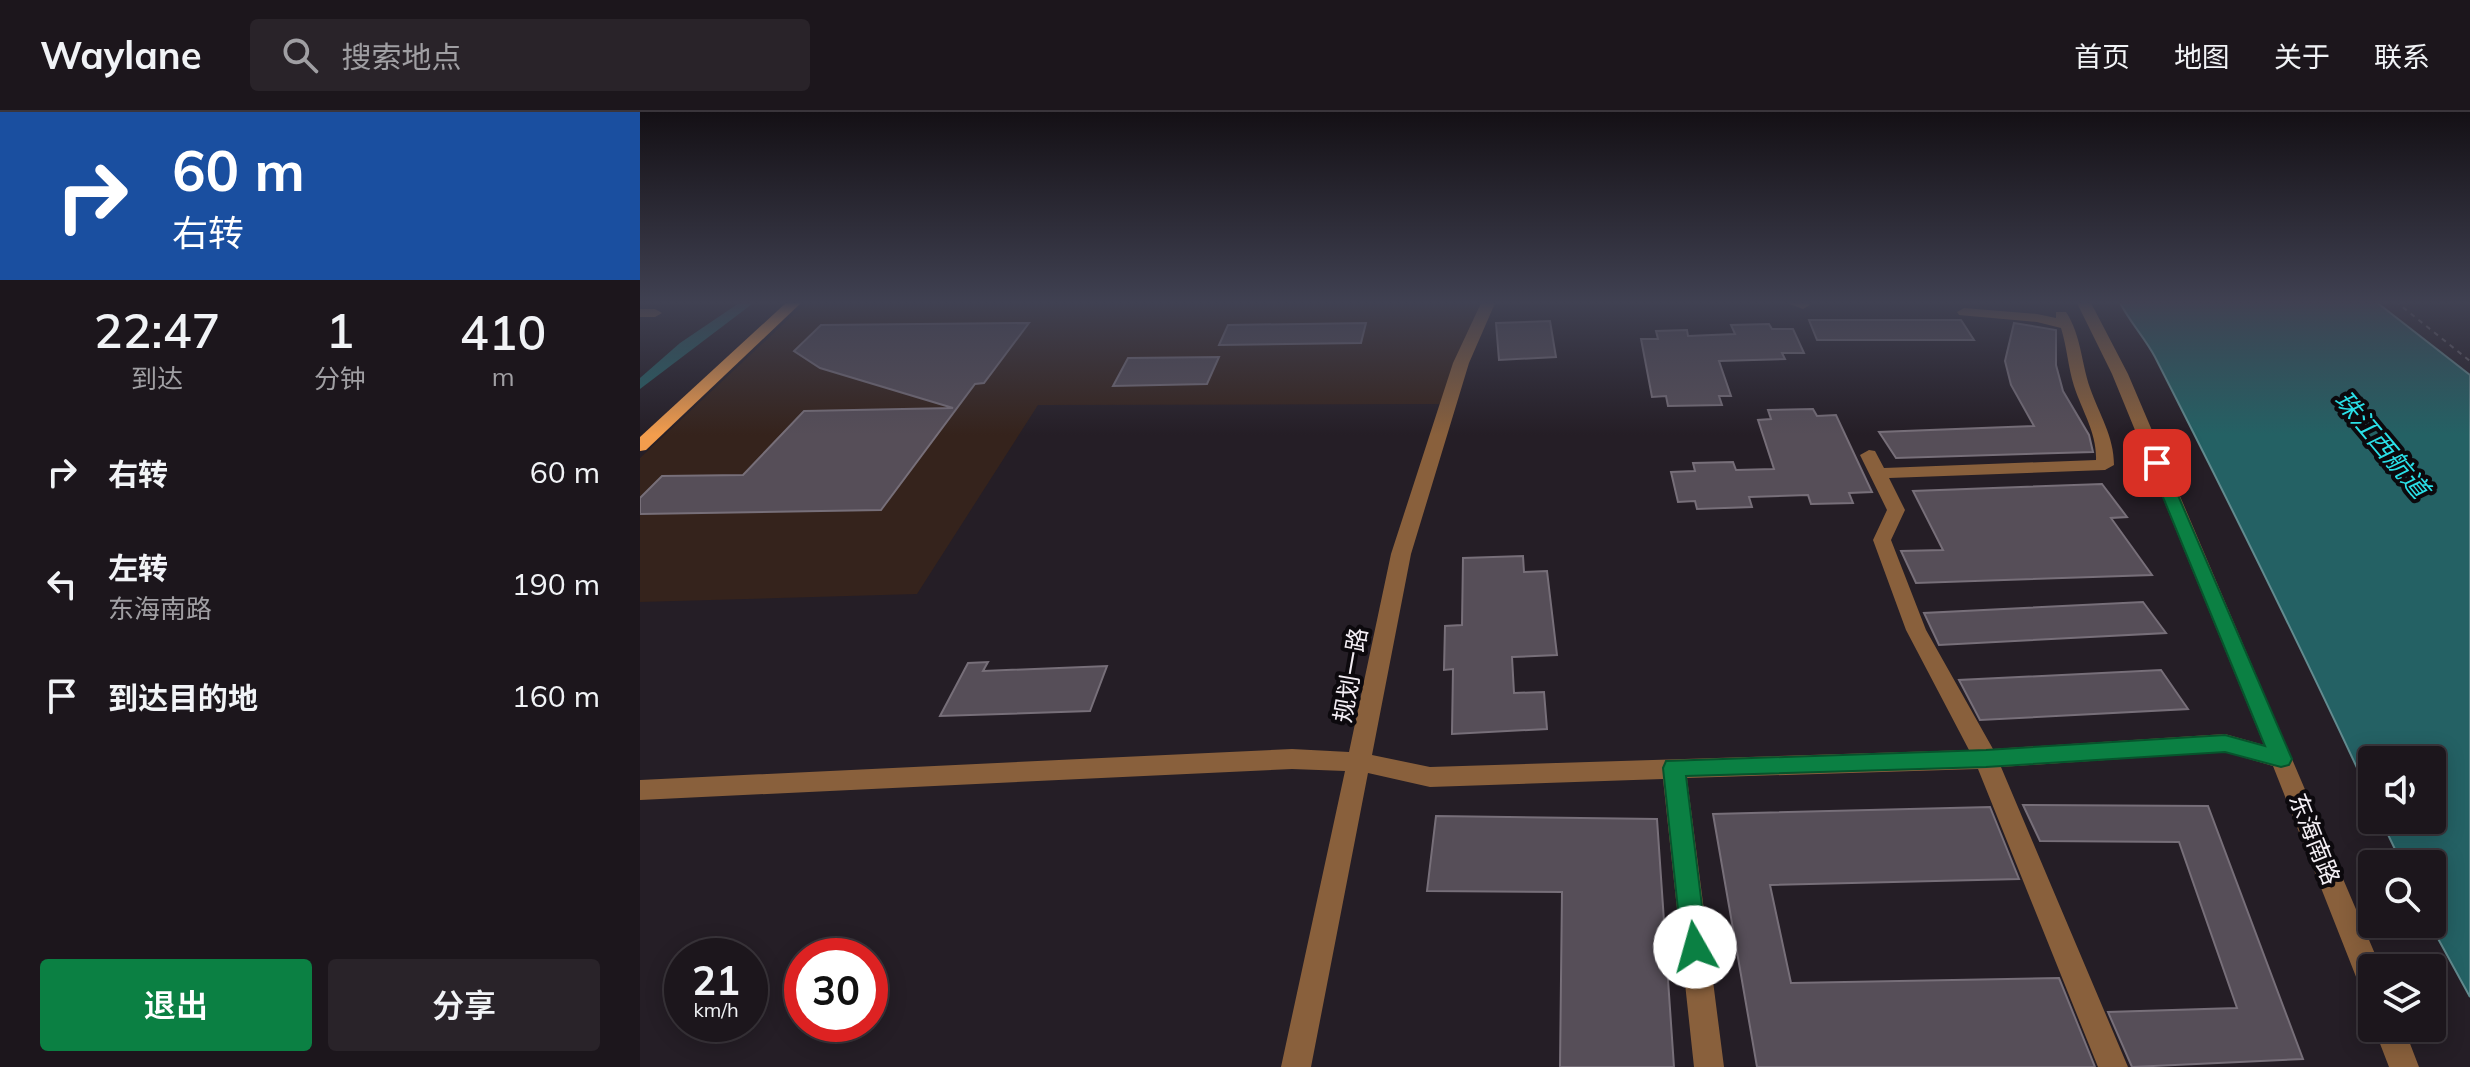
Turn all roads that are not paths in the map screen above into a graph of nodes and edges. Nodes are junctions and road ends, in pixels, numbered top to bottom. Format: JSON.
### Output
{"nodes":[{"id":1,"x":735,"y":346,"type":"edge"},
{"id":2,"x":748,"y":346,"type":"edge"},
{"id":3,"x":1469,"y":346,"type":"edge"},
{"id":4,"x":2075,"y":346,"type":"edge"},
{"id":5,"x":2097,"y":346,"type":"edge"},
{"id":6,"x":640,"y":431,"type":"edge"},
{"id":7,"x":640,"y":446,"type":"edge"},
{"id":8,"x":1986,"y":759,"type":"junction"},
{"id":9,"x":2281,"y":759,"type":"junction"},
{"id":10,"x":1360,"y":762,"type":"junction"},
{"id":11,"x":1674,"y":768,"type":"junction"},
{"id":12,"x":640,"y":790,"type":"edge"},
{"id":13,"x":2361,"y":954,"type":"edge"},
{"id":14,"x":2394,"y":1042,"type":"edge"},
{"id":15,"x":1296,"y":1067,"type":"edge"},
{"id":16,"x":1709,"y":1067,"type":"edge"},
{"id":17,"x":2113,"y":1067,"type":"edge"},
{"id":18,"x":2404,"y":1067,"type":"edge"}],
"edges":[{"from":1,"to":6,"type":"main road"},
{"from":2,"to":7,"type":"main road"},
{"from":3,"to":10,"type":"street","name":"规划一路"},
{"from":4,"to":8,"type":"street"},
{"from":5,"to":9,"type":"street","name":"东海南路"},
{"from":8,"to":9,"type":"street"},
{"from":8,"to":11,"type":"street"},
{"from":8,"to":17,"type":"street"},
{"from":9,"to":13,"type":"street","name":"东海南路"},
{"from":10,"to":11,"type":"street"},
{"from":10,"to":12,"type":"street"},
{"from":10,"to":15,"type":"street","name":"规划一路"},
{"from":11,"to":16,"type":"street"},
{"from":14,"to":18,"type":"street"}]}
